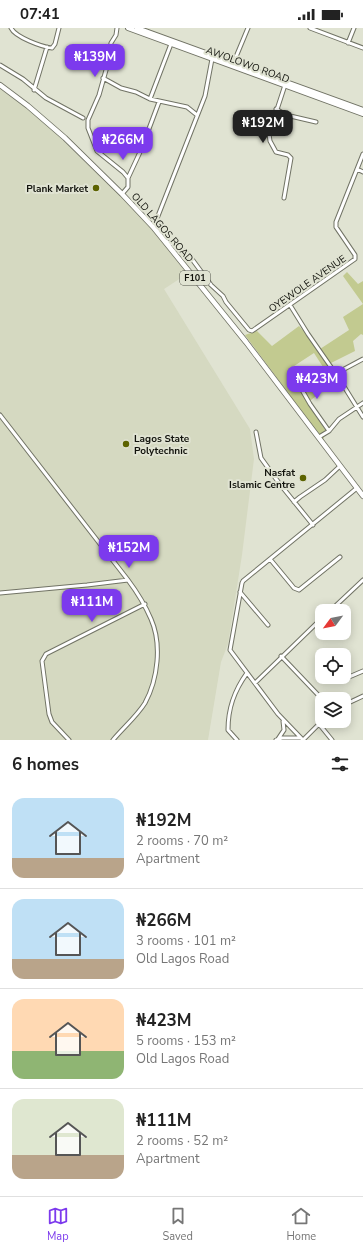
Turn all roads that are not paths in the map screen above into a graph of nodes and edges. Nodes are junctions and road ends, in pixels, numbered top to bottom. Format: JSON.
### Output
{"nodes":[{"id":1,"x":11,"y":28,"type":"edge"},
{"id":2,"x":59,"y":28,"type":"edge"},
{"id":3,"x":117,"y":28,"type":"edge"},
{"id":4,"x":128,"y":28,"type":"edge"},
{"id":5,"x":137,"y":28,"type":"edge"},
{"id":6,"x":248,"y":28,"type":"edge"},
{"id":7,"x":310,"y":28,"type":"edge"},
{"id":8,"x":354,"y":28,"type":"edge"},
{"id":9,"x":348,"y":42,"type":"junction"},
{"id":10,"x":171,"y":44,"type":"junction"},
{"id":11,"x":47,"y":48,"type":"junction"},
{"id":12,"x":363,"y":48,"type":"edge"},
{"id":13,"x":212,"y":59,"type":"junction"},
{"id":14,"x":233,"y":64,"type":"junction"},
{"id":15,"x":0,"y":65,"type":"edge"},
{"id":16,"x":103,"y":78,"type":"junction"},
{"id":17,"x":0,"y":85,"type":"edge"},
{"id":18,"x":284,"y":85,"type":"junction"},
{"id":19,"x":34,"y":90,"type":"junction"},
{"id":20,"x":150,"y":99,"type":"junction"},
{"id":21,"x":159,"y":102,"type":"junction"},
{"id":22,"x":276,"y":109,"type":"junction"},
{"id":23,"x":363,"y":110,"type":"edge"},
{"id":24,"x":363,"y":114,"type":"edge"},
{"id":25,"x":197,"y":115,"type":"junction"},
{"id":26,"x":83,"y":118,"type":"dead end"},
{"id":27,"x":316,"y":122,"type":"dead end"},
{"id":28,"x":363,"y":154,"type":"edge"},
{"id":29,"x":357,"y":169,"type":"junction"},
{"id":30,"x":363,"y":172,"type":"edge"},
{"id":31,"x":128,"y":178,"type":"junction"},
{"id":32,"x":122,"y":194,"type":"junction"},
{"id":33,"x":284,"y":198,"type":"dead end"},
{"id":34,"x":154,"y":228,"type":"junction"},
{"id":35,"x":165,"y":240,"type":"junction"},
{"id":36,"x":290,"y":305,"type":"junction"},
{"id":37,"x":363,"y":359,"type":"edge"},
{"id":38,"x":335,"y":374,"type":"junction"},
{"id":39,"x":294,"y":376,"type":"dead end"},
{"id":40,"x":363,"y":403,"type":"edge"},
{"id":41,"x":356,"y":408,"type":"junction"},
{"id":42,"x":0,"y":415,"type":"edge"},
{"id":43,"x":363,"y":417,"type":"edge"},
{"id":44,"x":328,"y":431,"type":"junction"},
{"id":45,"x":256,"y":432,"type":"dead end"},
{"id":46,"x":319,"y":437,"type":"junction"},
{"id":47,"x":340,"y":466,"type":"junction"},
{"id":48,"x":357,"y":488,"type":"junction"},
{"id":49,"x":363,"y":496,"type":"edge"},
{"id":50,"x":294,"y":502,"type":"junction"},
{"id":51,"x":313,"y":525,"type":"junction"},
{"id":52,"x":340,"y":557,"type":"dead end"},
{"id":53,"x":270,"y":559,"type":"junction"},
{"id":54,"x":128,"y":580,"type":"junction"},
{"id":55,"x":363,"y":580,"type":"edge"},
{"id":56,"x":240,"y":592,"type":"junction"},
{"id":57,"x":0,"y":593,"type":"edge"},
{"id":58,"x":144,"y":604,"type":"junction"},
{"id":59,"x":337,"y":604,"type":"edge"},
{"id":60,"x":315,"y":624,"type":"edge"},
{"id":61,"x":268,"y":625,"type":"dead end"},
{"id":62,"x":281,"y":656,"type":"junction"},
{"id":63,"x":363,"y":671,"type":"edge"},
{"id":64,"x":247,"y":673,"type":"junction"},
{"id":65,"x":351,"y":676,"type":"edge"},
{"id":66,"x":255,"y":683,"type":"junction"},
{"id":67,"x":315,"y":692,"type":"edge"},
{"id":68,"x":363,"y":696,"type":"edge"},
{"id":69,"x":351,"y":702,"type":"edge"},
{"id":70,"x":283,"y":719,"type":"junction"},
{"id":71,"x":315,"y":728,"type":"edge"},
{"id":72,"x":322,"y":728,"type":"edge"},
{"id":73,"x":277,"y":739,"type":"edge"},
{"id":74,"x":302,"y":739,"type":"edge"},
{"id":75,"x":69,"y":740,"type":"edge"},
{"id":76,"x":113,"y":740,"type":"edge"},
{"id":77,"x":237,"y":740,"type":"edge"},
{"id":78,"x":332,"y":740,"type":"edge"}],
"edges":[{"from":1,"to":11,"type":"street"},
{"from":2,"to":11,"type":"street"},
{"from":3,"to":16,"type":"street"},
{"from":4,"to":10,"type":"main road","name":"AWOLOWO ROAD"},
{"from":5,"to":14,"type":"main road","name":"AWOLOWO ROAD"},
{"from":6,"to":14,"type":"street"},
{"from":7,"to":9,"type":"street"},
{"from":8,"to":9,"type":"street"},
{"from":9,"to":12,"type":"street"},
{"from":10,"to":13,"type":"main road","name":"AWOLOWO ROAD"},
{"from":10,"to":20,"type":"street"},
{"from":11,"to":19,"type":"street"},
{"from":13,"to":14,"type":"main road","name":"AWOLOWO ROAD"},
{"from":13,"to":25,"type":"street"},
{"from":14,"to":18,"type":"main road","name":"AWOLOWO ROAD"},
{"from":14,"to":23,"type":"main road","name":"AWOLOWO ROAD"},
{"from":15,"to":19,"type":"street"},
{"from":16,"to":20,"type":"street"},
{"from":16,"to":31,"type":"street"},
{"from":17,"to":32,"type":"main road","name":"OLD LAGOS ROAD","number":"F101"},
{"from":18,"to":22,"type":"street"},
{"from":18,"to":24,"type":"main road","name":"AWOLOWO ROAD"},
{"from":19,"to":26,"type":"street"},
{"from":20,"to":21,"type":"street"},
{"from":21,"to":25,"type":"street"},
{"from":21,"to":31,"type":"street"},
{"from":22,"to":27,"type":"street"},
{"from":22,"to":33,"type":"street"},
{"from":25,"to":34,"type":"street"},
{"from":28,"to":29,"type":"street","name":"OYEWOLE AVENUE"},
{"from":29,"to":30,"type":"street"},
{"from":29,"to":36,"type":"street","name":"OYEWOLE AVENUE"},
{"from":31,"to":32,"type":"street"},
{"from":32,"to":34,"type":"main road","name":"OLD LAGOS ROAD","number":"F101"},
{"from":34,"to":35,"type":"main road","name":"OLD LAGOS ROAD","number":"F101"},
{"from":35,"to":36,"type":"street","name":"OYEWOLE AVENUE"},
{"from":35,"to":46,"type":"main road","name":"OLD LAGOS ROAD","number":"F101"},
{"from":36,"to":38,"type":"street"},
{"from":37,"to":38,"type":"street"},
{"from":38,"to":41,"type":"street"},
{"from":39,"to":44,"type":"street"},
{"from":40,"to":41,"type":"street"},
{"from":41,"to":43,"type":"street"},
{"from":41,"to":44,"type":"street"},
{"from":42,"to":54,"type":"street"},
{"from":44,"to":46,"type":"street"},
{"from":45,"to":50,"type":"street"},
{"from":46,"to":47,"type":"main road","name":"OLD LAGOS ROAD","number":"F101"},
{"from":47,"to":48,"type":"main road","name":"OLD LAGOS ROAD","number":"F101"},
{"from":47,"to":50,"type":"street"},
{"from":48,"to":49,"type":"main road","name":"OLD LAGOS ROAD","number":"F101"},
{"from":48,"to":51,"type":"street"},
{"from":50,"to":51,"type":"street"},
{"from":51,"to":53,"type":"street"},
{"from":52,"to":53,"type":"street"},
{"from":53,"to":56,"type":"street"},
{"from":54,"to":57,"type":"street"},
{"from":54,"to":58,"type":"street"},
{"from":55,"to":59,"type":"street"},
{"from":56,"to":61,"type":"street"},
{"from":56,"to":64,"type":"street"},
{"from":58,"to":75,"type":"street"},
{"from":58,"to":76,"type":"street"},
{"from":60,"to":62,"type":"street"},
{"from":62,"to":66,"type":"street"},
{"from":62,"to":67,"type":"street"},
{"from":63,"to":65,"type":"street"},
{"from":64,"to":66,"type":"street"},
{"from":64,"to":77,"type":"street"},
{"from":66,"to":70,"type":"street"},
{"from":68,"to":69,"type":"street"},
{"from":70,"to":73,"type":"street"},
{"from":70,"to":74,"type":"street"},
{"from":71,"to":74,"type":"street"},
{"from":72,"to":78,"type":"street"},
{"from":73,"to":74,"type":"street"}]}
